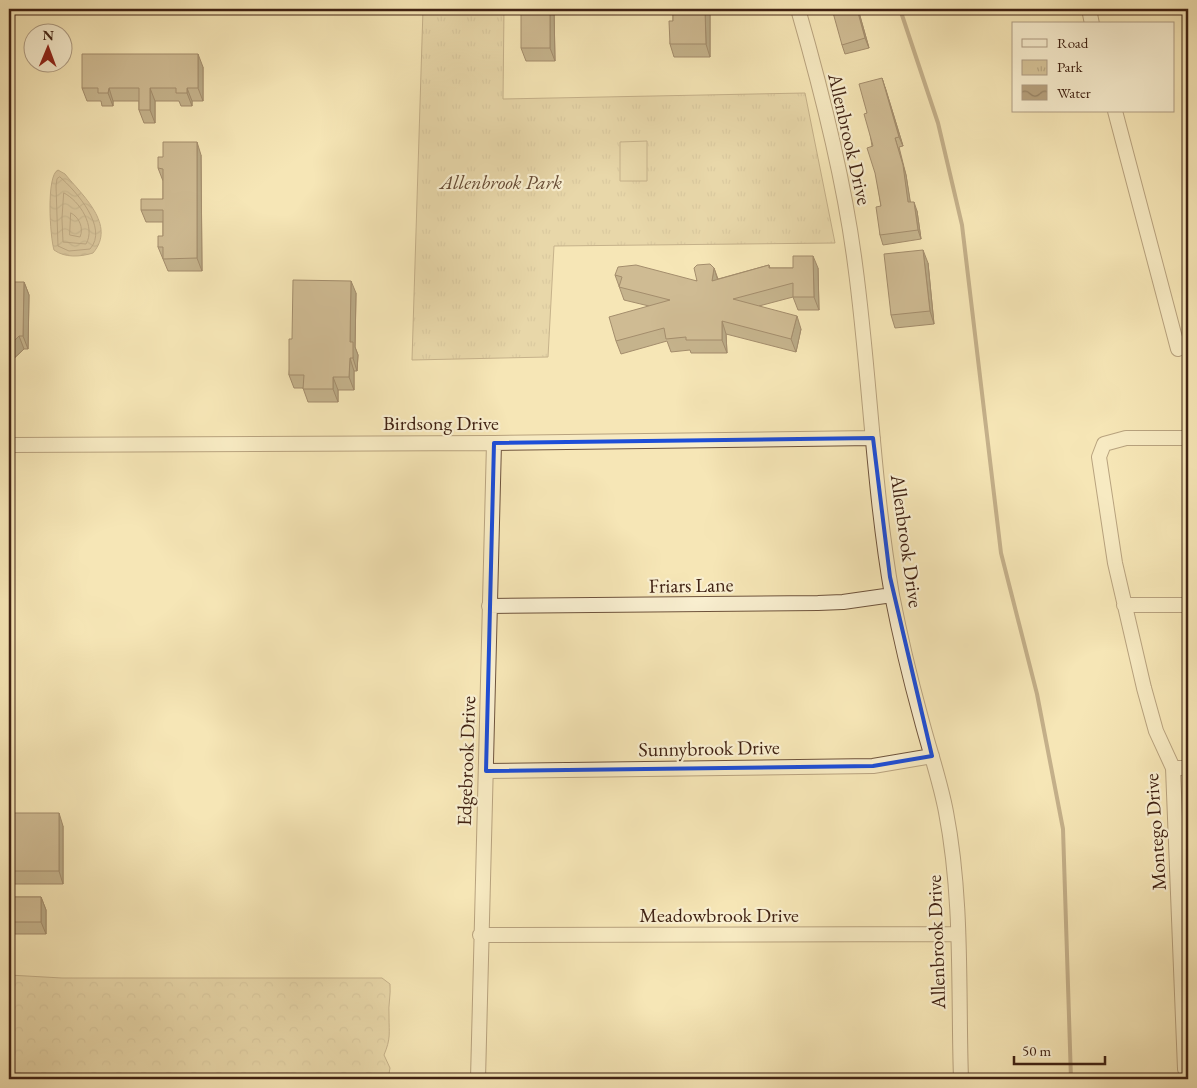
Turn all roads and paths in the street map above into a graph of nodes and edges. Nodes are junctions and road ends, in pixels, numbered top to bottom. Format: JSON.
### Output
{"nodes":[{"id":1,"x":798,"y":9,"type":"edge"},
{"id":2,"x":1088,"y":9,"type":"edge"},
{"id":3,"x":1091,"y":22,"type":"edge"},
{"id":4,"x":1115,"y":112,"type":"edge"},
{"id":5,"x":1178,"y":349,"type":"dead end"},
{"id":6,"x":873,"y":438,"type":"junction"},
{"id":7,"x":1188,"y":438,"type":"edge"},
{"id":8,"x":494,"y":443,"type":"junction"},
{"id":9,"x":9,"y":445,"type":"edge"},
{"id":10,"x":892,"y":595,"type":"junction"},
{"id":11,"x":1124,"y":605,"type":"junction"},
{"id":12,"x":1188,"y":605,"type":"edge"},
{"id":13,"x":489,"y":606,"type":"junction"},
{"id":14,"x":932,"y":756,"type":"junction"},
{"id":15,"x":1173,"y":768,"type":"junction"},
{"id":16,"x":1188,"y":768,"type":"edge"},
{"id":17,"x":486,"y":771,"type":"junction"},
{"id":18,"x":1184,"y":931,"type":"edge"},
{"id":19,"x":957,"y":934,"type":"junction"},
{"id":20,"x":480,"y":935,"type":"junction"},
{"id":21,"x":1188,"y":1077,"type":"edge"},
{"id":22,"x":478,"y":1079,"type":"edge"},
{"id":23,"x":961,"y":1079,"type":"edge"}],
"edges":[{"from":1,"to":6,"type":"street","name":"Allenbrook Drive"},
{"from":2,"to":3,"type":"street"},
{"from":4,"to":5,"type":"street"},
{"from":6,"to":8,"type":"street","name":"Birdsong Drive"},
{"from":6,"to":10,"type":"street","name":"Allenbrook Drive"},
{"from":7,"to":11,"type":"street","name":"Montego Drive"},
{"from":8,"to":9,"type":"street","name":"Birdsong Drive"},
{"from":8,"to":13,"type":"street","name":"Edgebrook Drive"},
{"from":10,"to":13,"type":"street","name":"Friars Lane"},
{"from":10,"to":14,"type":"street","name":"Allenbrook Drive"},
{"from":11,"to":12,"type":"street"},
{"from":11,"to":15,"type":"street","name":"Montego Drive"},
{"from":13,"to":17,"type":"street","name":"Edgebrook Drive"},
{"from":14,"to":17,"type":"street","name":"Sunnybrook Drive"},
{"from":14,"to":19,"type":"street","name":"Allenbrook Drive"},
{"from":15,"to":16,"type":"street"},
{"from":15,"to":18,"type":"street","name":"Montego Drive"},
{"from":17,"to":20,"type":"street","name":"Edgebrook Drive"},
{"from":18,"to":21,"type":"street","name":"Montego Drive"},
{"from":19,"to":20,"type":"street","name":"Meadowbrook Drive"},
{"from":19,"to":23,"type":"street","name":"Allenbrook Drive"},
{"from":20,"to":22,"type":"street","name":"Edgebrook Drive"}]}
